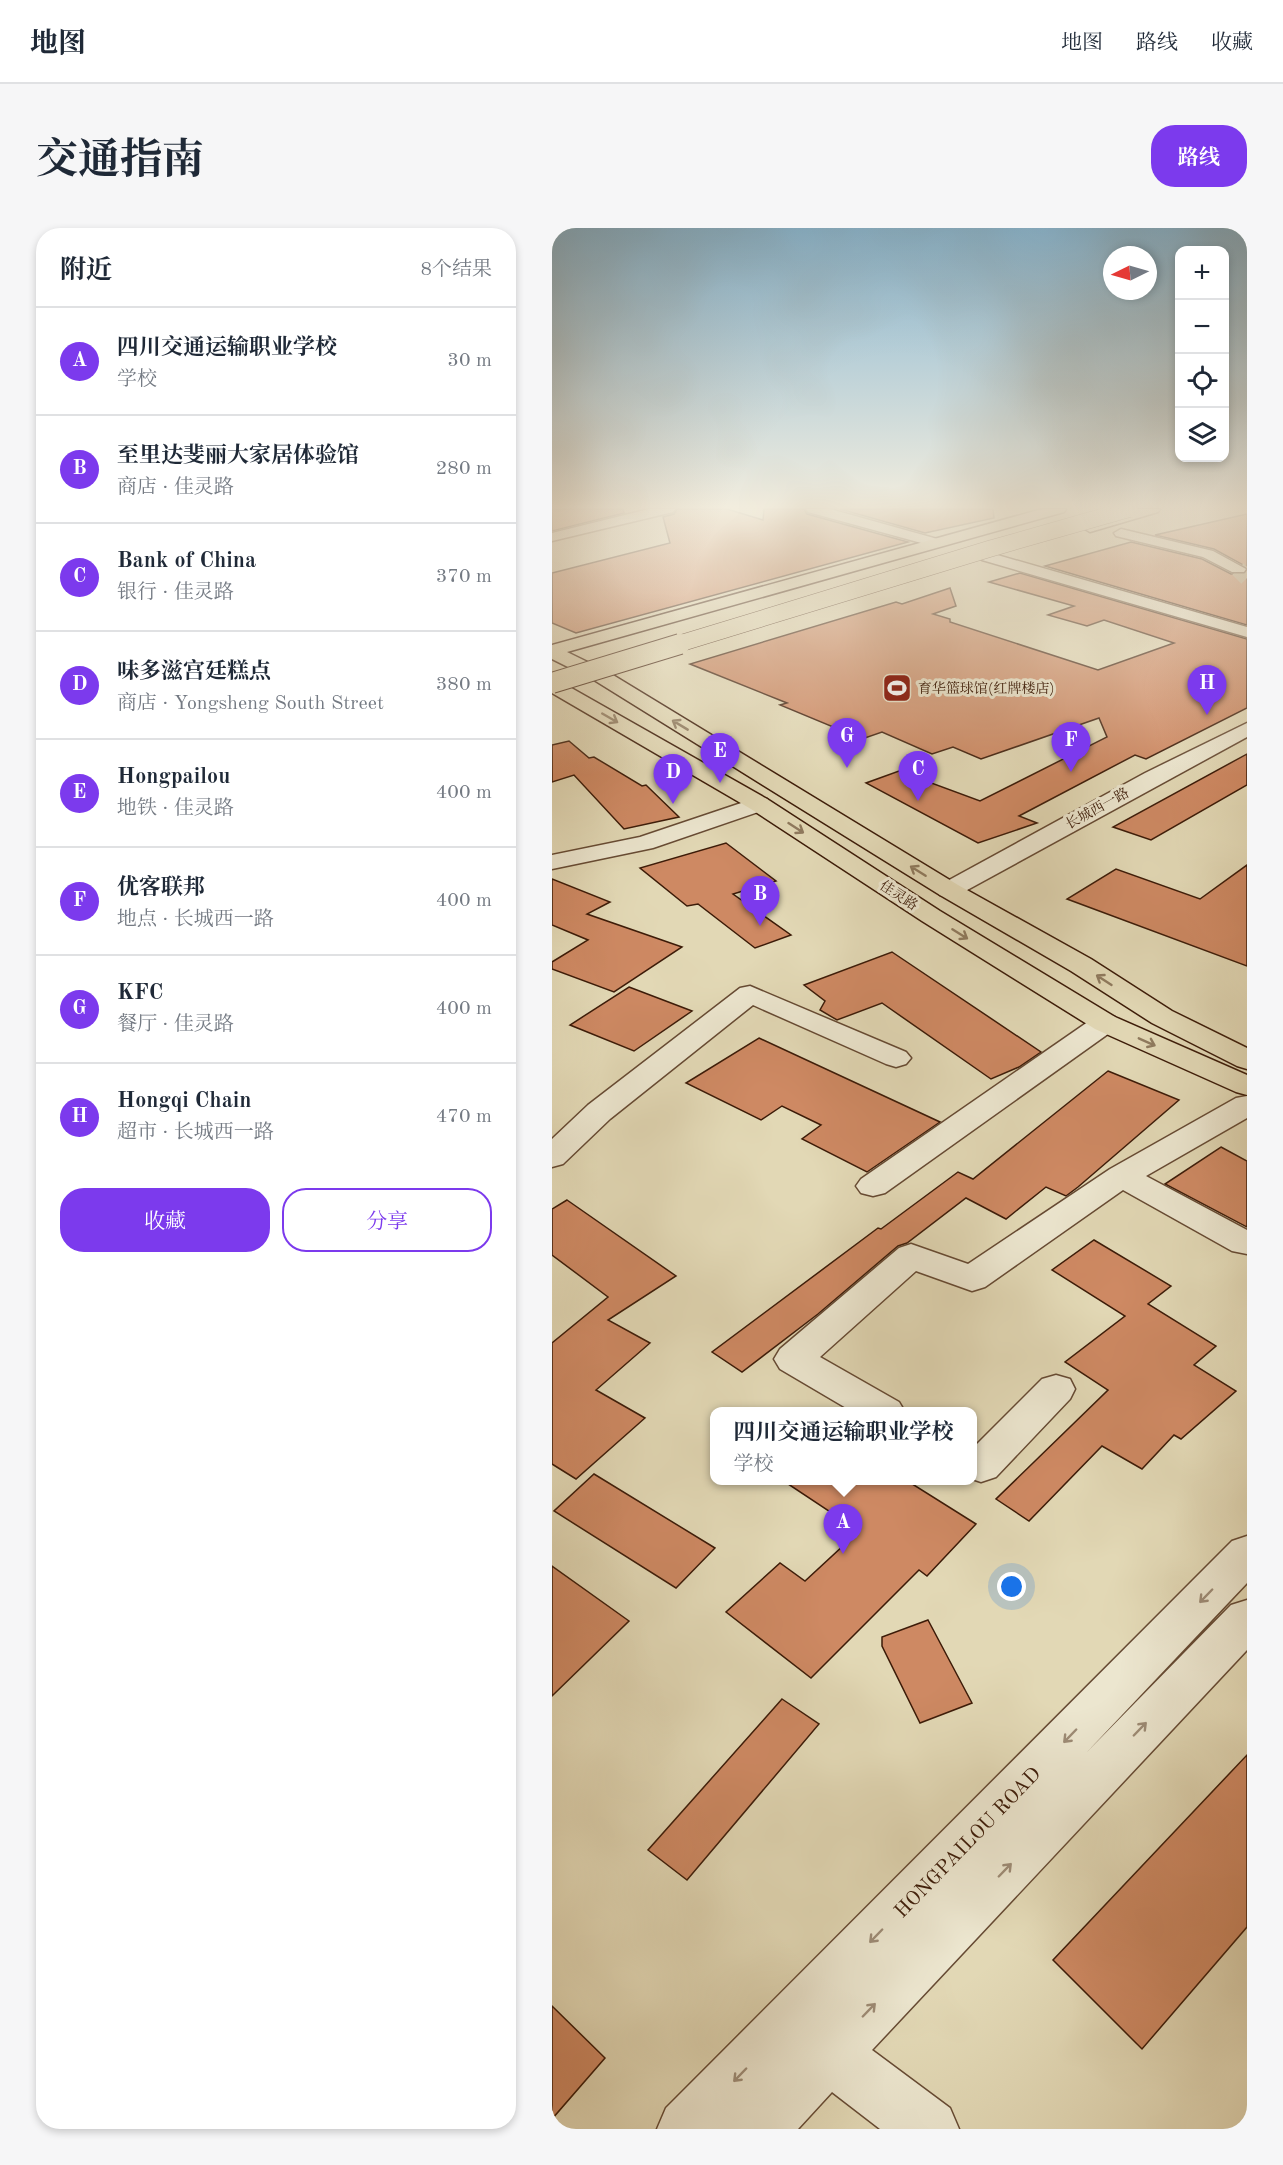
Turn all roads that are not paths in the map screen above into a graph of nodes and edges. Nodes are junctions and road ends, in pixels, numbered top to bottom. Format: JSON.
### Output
{"nodes":[{"id":1,"x":743,"y":598,"type":"edge"},
{"id":2,"x":816,"y":598,"type":"edge"},
{"id":3,"x":831,"y":598,"type":"edge"},
{"id":4,"x":855,"y":598,"type":"edge"},
{"id":5,"x":1128,"y":598,"type":"edge"},
{"id":6,"x":1247,"y":632,"type":"edge"},
{"id":7,"x":552,"y":652,"type":"edge"},
{"id":8,"x":601,"y":676,"type":"junction"},
{"id":9,"x":554,"y":683,"type":"edge"},
{"id":10,"x":1247,"y":729,"type":"edge"},
{"id":11,"x":759,"y":804,"type":"junction"},
{"id":12,"x":552,"y":862,"type":"edge"},
{"id":13,"x":949,"y":890,"type":"junction"},
{"id":14,"x":1105,"y":1023,"type":"junction"},
{"id":15,"x":896,"y":1058,"type":"dead end"},
{"id":16,"x":1247,"y":1059,"type":"edge"},
{"id":17,"x":1247,"y":1086,"type":"edge"},
{"id":18,"x":1247,"y":1105,"type":"edge"},
{"id":19,"x":552,"y":1157,"type":"edge"},
{"id":20,"x":1122,"y":1176,"type":"junction"},
{"id":21,"x":873,"y":1186,"type":"dead end"},
{"id":22,"x":1244,"y":1243,"type":"dead end"},
{"id":23,"x":1056,"y":1389,"type":"dead end"},
{"id":24,"x":876,"y":1407,"type":"edge"},
{"id":25,"x":977,"y":1464,"type":"edge"},
{"id":26,"x":1247,"y":1554,"type":"edge"},
{"id":27,"x":1247,"y":1619,"type":"edge"},
{"id":28,"x":809,"y":2038,"type":"junction"},
{"id":29,"x":687,"y":2129,"type":"edge"},
{"id":30,"x":757,"y":2129,"type":"edge"},
{"id":31,"x":929,"y":2129,"type":"edge"}],
"edges":[{"from":1,"to":7,"type":"main road"},
{"from":2,"to":9,"type":"main road"},
{"from":3,"to":9,"type":"main road","bridge":true},
{"from":4,"to":8,"type":"main road"},
{"from":5,"to":6,"type":"street"},
{"from":7,"to":8,"type":"main road","name":"佳灵路"},
{"from":8,"to":9,"type":"main road"},
{"from":13,"to":8,"type":"main road","name":"佳灵路","one_way":true},
{"from":9,"to":11,"type":"main road","name":"佳灵路","one_way":true},
{"from":10,"to":13,"type":"street","name":"长城西一路"},
{"from":11,"to":12,"type":"street"},
{"from":11,"to":14,"type":"main road","name":"佳灵路","one_way":true},
{"from":16,"to":13,"type":"main road","name":"佳灵路","one_way":true},
{"from":14,"to":17,"type":"main road","name":"佳灵路","one_way":true},
{"from":14,"to":21,"type":"street"},
{"from":15,"to":19,"type":"street"},
{"from":18,"to":20,"type":"street"},
{"from":20,"to":22,"type":"street"},
{"from":20,"to":24,"type":"street"},
{"from":23,"to":25,"type":"street"},
{"from":26,"to":28,"type":"street","name":"HONGPAILOU ROAD","one_way":true},
{"from":28,"to":27,"type":"street","name":"HONGPAILOU ROAD","one_way":true},
{"from":28,"to":29,"type":"street","name":"HONGPAILOU ROAD","one_way":true},
{"from":28,"to":30,"type":"street","name":"HONGPAILOU ROAD"},
{"from":28,"to":31,"type":"street"}]}
